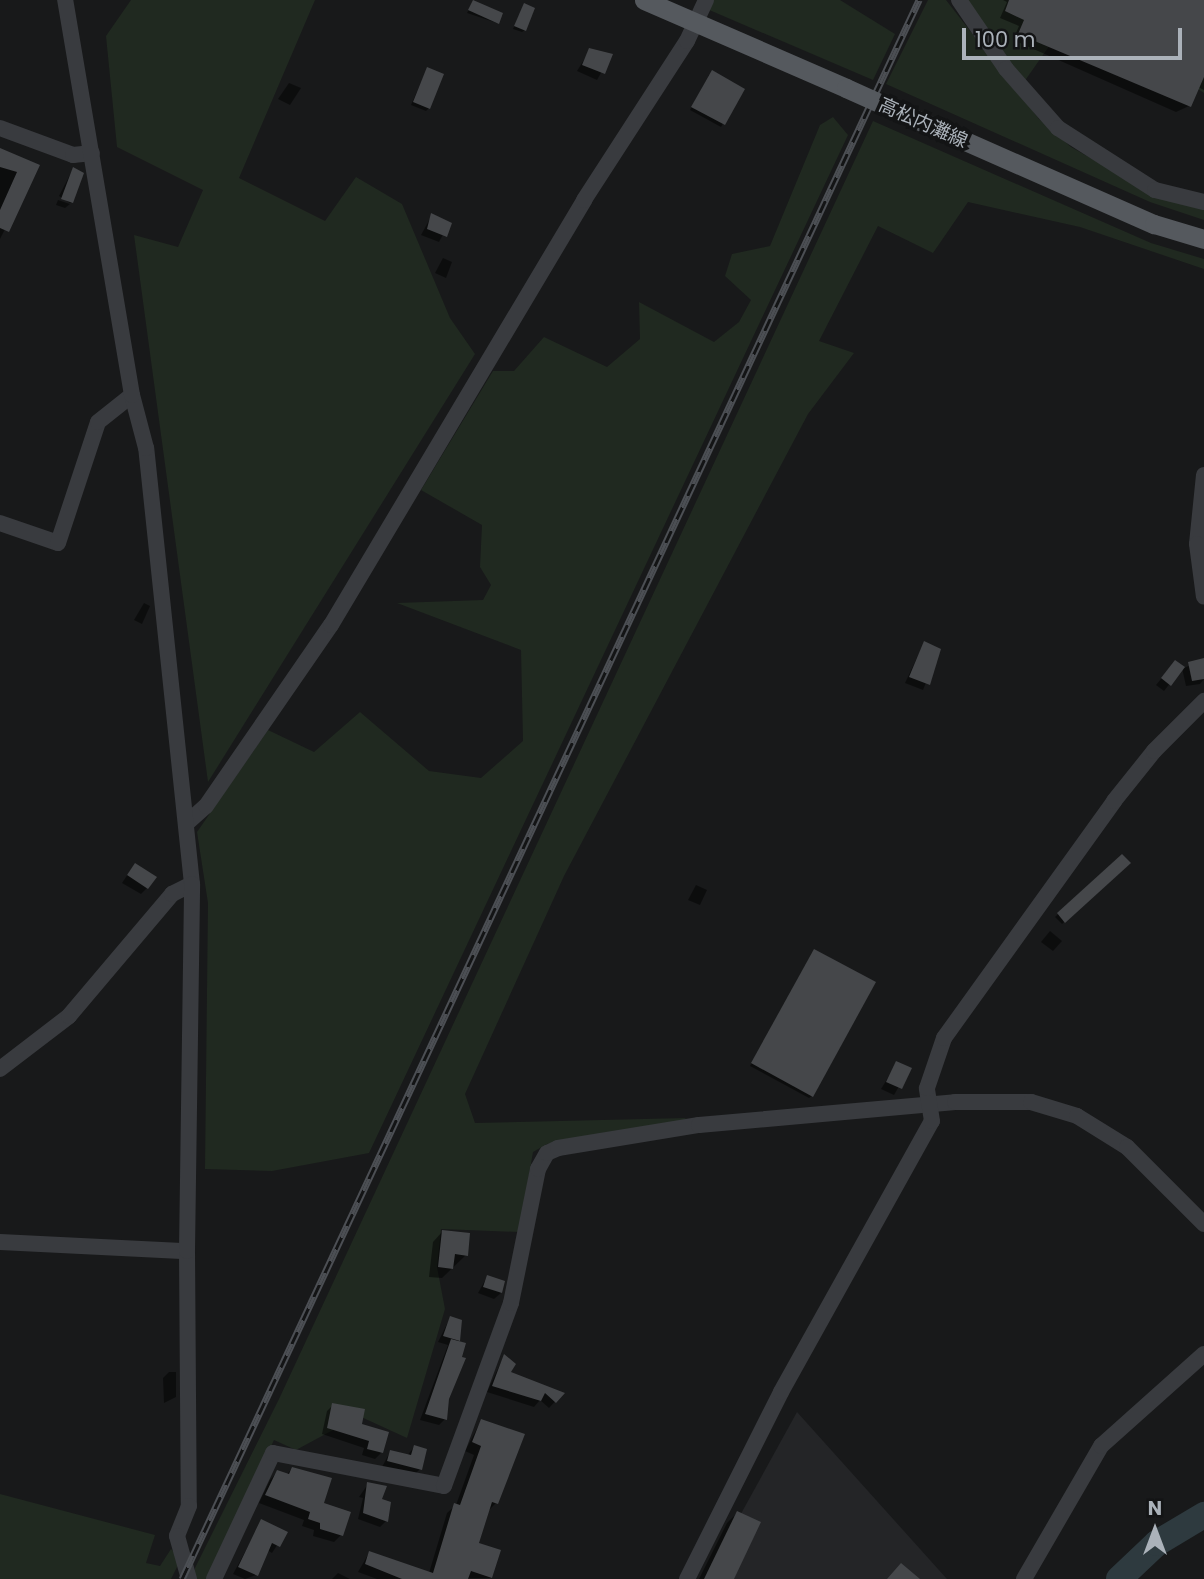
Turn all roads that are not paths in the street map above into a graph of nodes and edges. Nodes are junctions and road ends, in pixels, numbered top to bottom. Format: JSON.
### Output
{"nodes":[{"id":1,"x":65,"y":0,"type":"edge"},
{"id":2,"x":644,"y":0,"type":"edge"},
{"id":3,"x":706,"y":0,"type":"edge"},
{"id":4,"x":959,"y":0,"type":"edge"},
{"id":5,"x":697,"y":23,"type":"junction"},
{"id":6,"x":0,"y":128,"type":"edge"},
{"id":7,"x":92,"y":153,"type":"junction"},
{"id":8,"x":1204,"y":202,"type":"edge"},
{"id":9,"x":1204,"y":239,"type":"edge"},
{"id":10,"x":132,"y":395,"type":"junction"},
{"id":11,"x":1204,"y":475,"type":"edge"},
{"id":12,"x":0,"y":523,"type":"edge"},
{"id":13,"x":1204,"y":597,"type":"edge"},
{"id":14,"x":1204,"y":701,"type":"edge"},
{"id":15,"x":188,"y":822,"type":"junction"},
{"id":16,"x":192,"y":884,"type":"junction"},
{"id":17,"x":0,"y":1069,"type":"edge"},
{"id":18,"x":928,"y":1105,"type":"junction"},
{"id":19,"x":1204,"y":1224,"type":"edge"},
{"id":20,"x":0,"y":1242,"type":"edge"},
{"id":21,"x":187,"y":1251,"type":"junction"},
{"id":22,"x":1204,"y":1354,"type":"edge"},
{"id":23,"x":189,"y":1579,"type":"edge"},
{"id":24,"x":214,"y":1579,"type":"edge"},
{"id":25,"x":687,"y":1579,"type":"edge"},
{"id":26,"x":1024,"y":1579,"type":"edge"}],
"edges":[{"from":1,"to":7,"type":"street"},
{"from":2,"to":5,"type":"main road","name":"高松内灘線"},
{"from":3,"to":5,"type":"street"},
{"from":4,"to":8,"type":"street"},
{"from":5,"to":9,"type":"main road","name":"高松内灘線","bridge":true},
{"from":5,"to":15,"type":"street"},
{"from":6,"to":7,"type":"street"},
{"from":7,"to":10,"type":"street"},
{"from":10,"to":12,"type":"street"},
{"from":10,"to":15,"type":"street"},
{"from":11,"to":13,"type":"street"},
{"from":14,"to":18,"type":"street"},
{"from":15,"to":16,"type":"street"},
{"from":16,"to":17,"type":"street"},
{"from":16,"to":21,"type":"street"},
{"from":18,"to":19,"type":"street"},
{"from":18,"to":24,"type":"street"},
{"from":18,"to":25,"type":"street"},
{"from":20,"to":21,"type":"street"},
{"from":21,"to":23,"type":"street"},
{"from":22,"to":26,"type":"street"}]}
